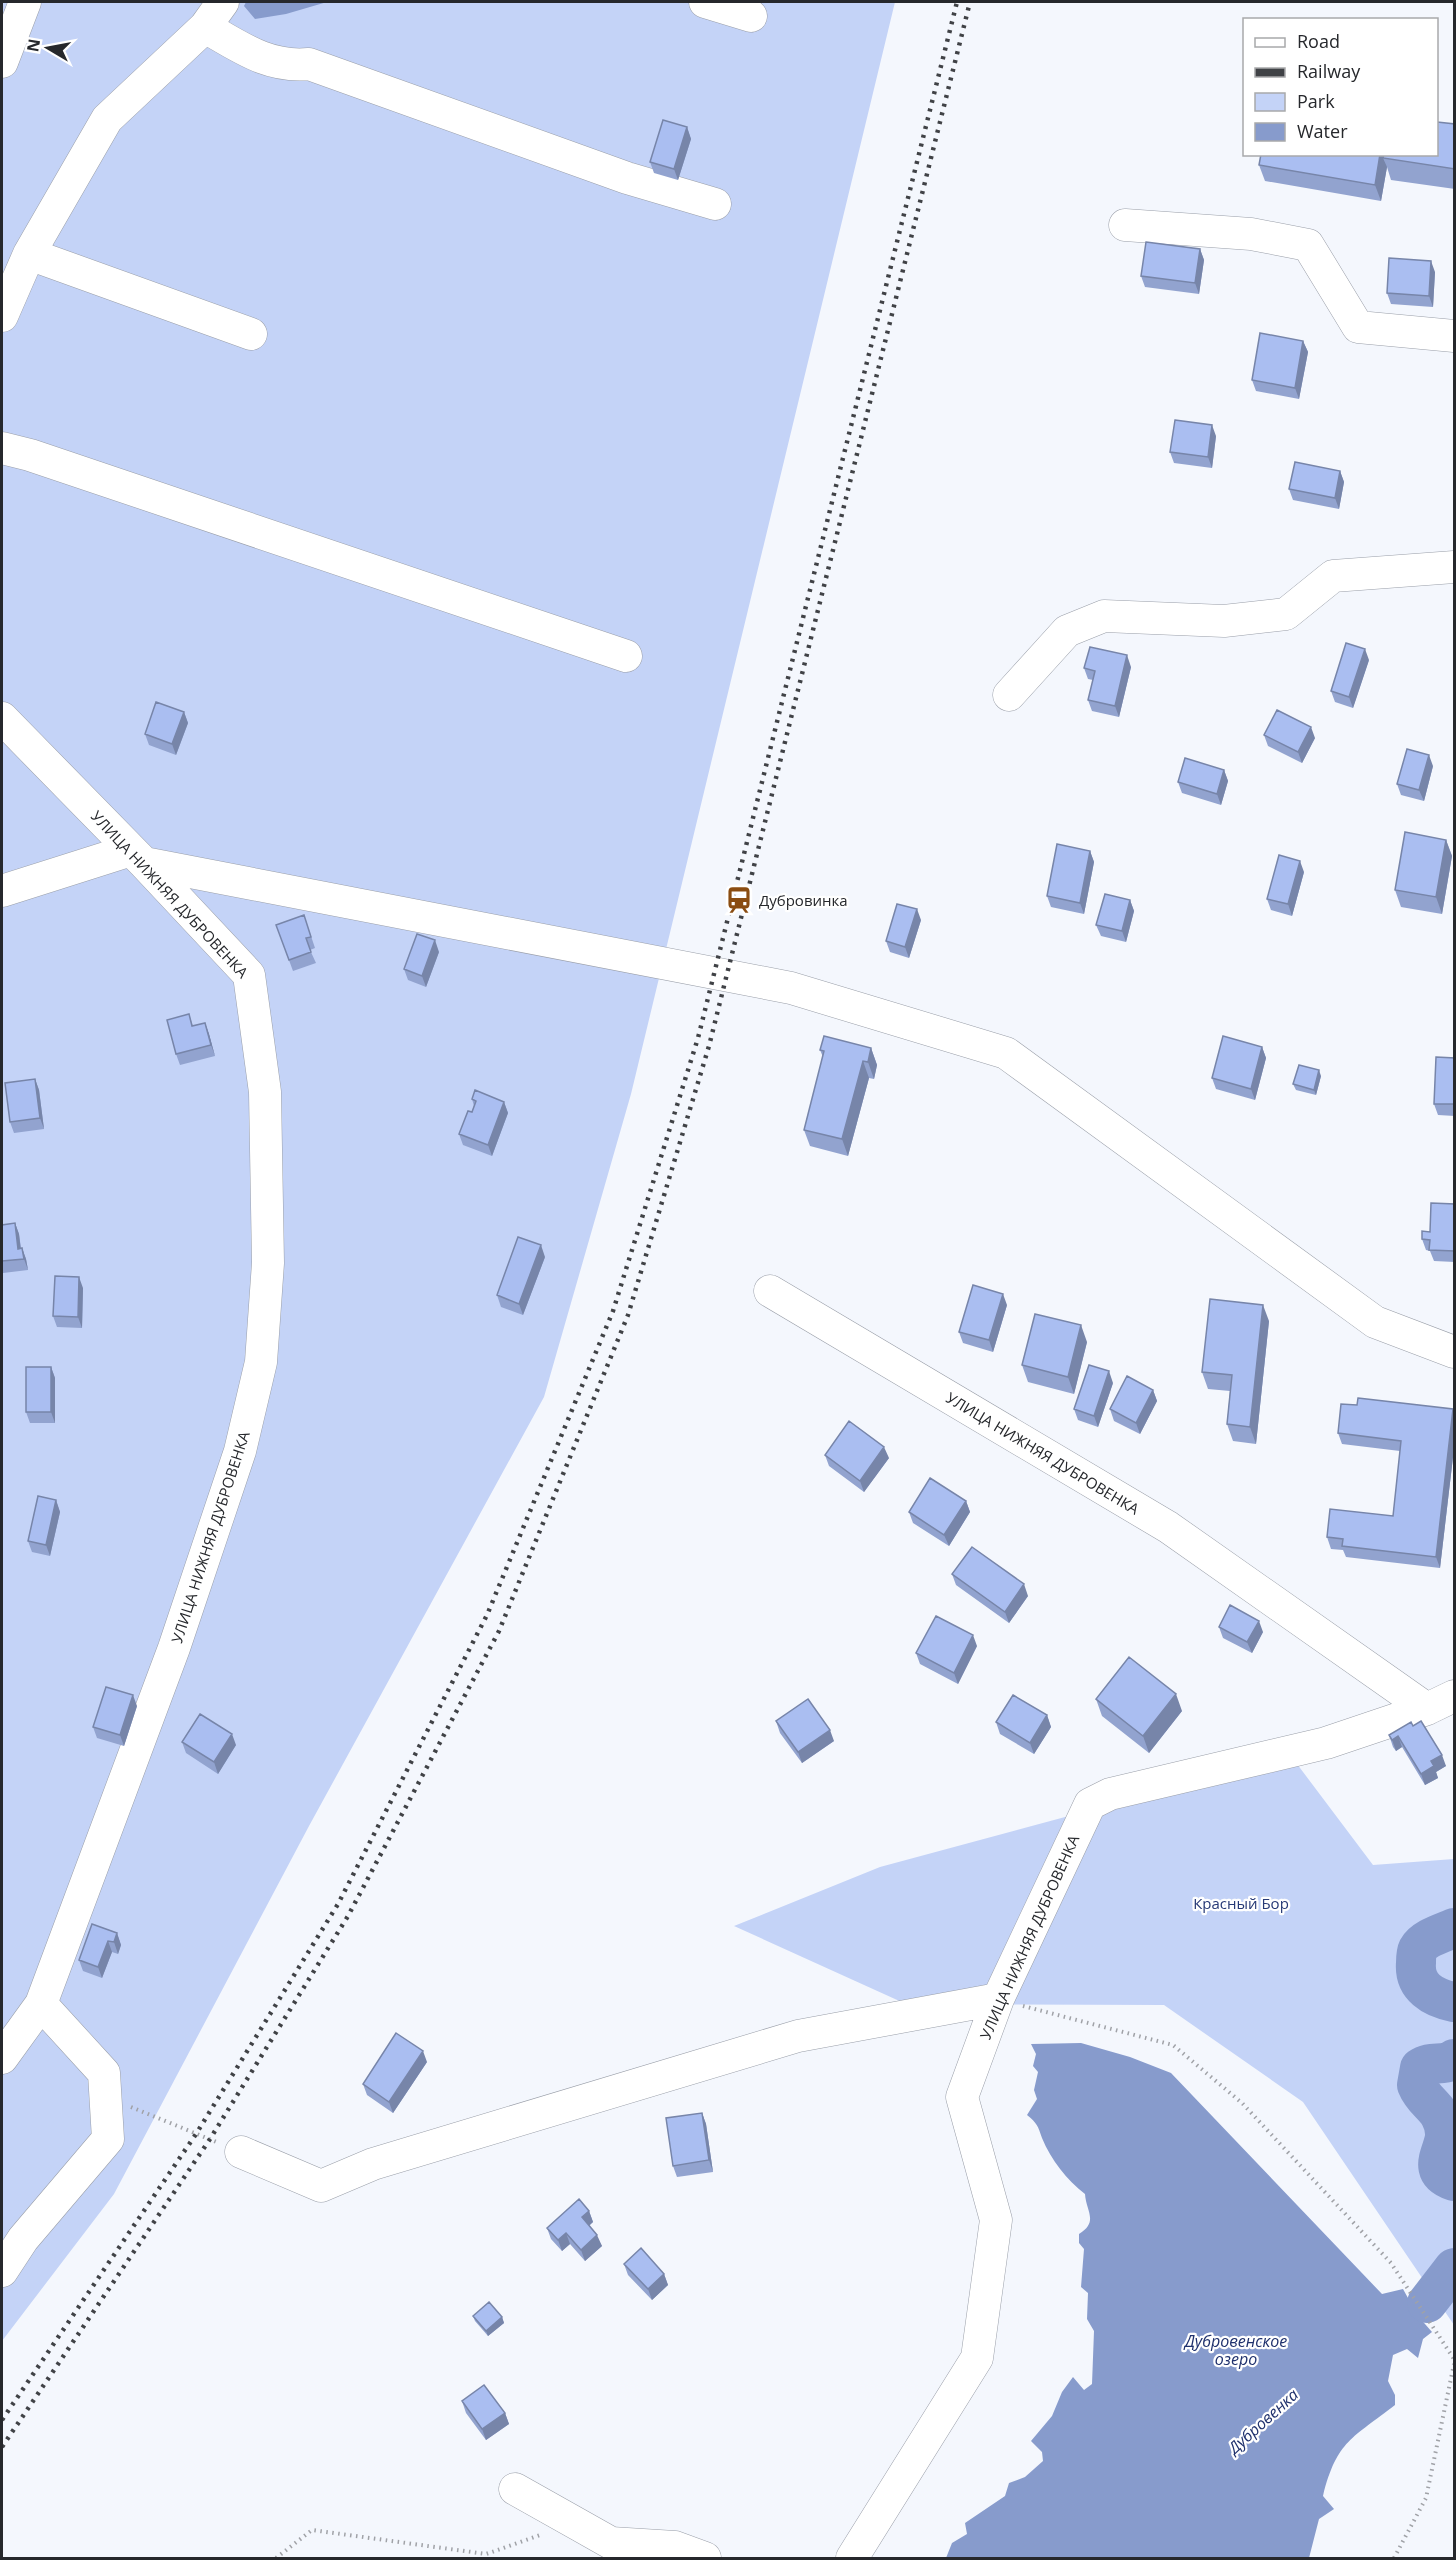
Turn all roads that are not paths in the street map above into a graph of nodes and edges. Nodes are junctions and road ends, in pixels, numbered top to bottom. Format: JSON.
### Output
{"nodes":[{"id":1,"x":25,"y":2,"type":"edge"},
{"id":2,"x":223,"y":2,"type":"edge"},
{"id":3,"x":705,"y":2,"type":"edge"},
{"id":4,"x":751,"y":16,"type":"dead end"},
{"id":5,"x":205,"y":27,"type":"junction"},
{"id":6,"x":2,"y":62,"type":"edge"},
{"id":7,"x":715,"y":204,"type":"dead end"},
{"id":8,"x":1125,"y":225,"type":"dead end"},
{"id":9,"x":29,"y":254,"type":"junction"},
{"id":10,"x":2,"y":316,"type":"edge"},
{"id":11,"x":251,"y":334,"type":"dead end"},
{"id":12,"x":1455,"y":336,"type":"edge"},
{"id":13,"x":2,"y":448,"type":"edge"},
{"id":14,"x":1455,"y":567,"type":"edge"},
{"id":15,"x":626,"y":656,"type":"dead end"},
{"id":16,"x":1009,"y":695,"type":"dead end"},
{"id":17,"x":2,"y":718,"type":"edge"},
{"id":18,"x":138,"y":856,"type":"junction"},
{"id":19,"x":2,"y":891,"type":"edge"},
{"id":20,"x":770,"y":1291,"type":"dead end"},
{"id":21,"x":1455,"y":1352,"type":"edge"},
{"id":22,"x":1441,"y":1702,"type":"edge"},
{"id":23,"x":998,"y":1999,"type":"junction"},
{"id":24,"x":41,"y":2004,"type":"junction"},
{"id":25,"x":2,"y":2058,"type":"edge"},
{"id":26,"x":241,"y":2152,"type":"road end"},
{"id":27,"x":2,"y":2271,"type":"edge"},
{"id":28,"x":515,"y":2489,"type":"dead end"},
{"id":29,"x":705,"y":2559,"type":"edge"},
{"id":30,"x":852,"y":2559,"type":"edge"}],
"edges":[{"from":1,"to":6,"type":"street"},
{"from":2,"to":5,"type":"street"},
{"from":3,"to":4,"type":"street"},
{"from":5,"to":7,"type":"street"},
{"from":5,"to":9,"type":"street"},
{"from":8,"to":12,"type":"street"},
{"from":9,"to":10,"type":"street"},
{"from":9,"to":11,"type":"street"},
{"from":13,"to":15,"type":"street"},
{"from":14,"to":16,"type":"street"},
{"from":17,"to":18,"type":"street","name":"УЛИЦА НИЖНЯЯ ДУБРОВЕНКА"},
{"from":18,"to":19,"type":"street"},
{"from":18,"to":21,"type":"street"},
{"from":18,"to":24,"type":"street","name":"УЛИЦА НИЖНЯЯ ДУБРОВЕНКА"},
{"from":20,"to":22,"type":"street","name":"УЛИЦА НИЖНЯЯ ДУБРОВЕНКА"},
{"from":22,"to":23,"type":"street","name":"УЛИЦА НИЖНЯЯ ДУБРОВЕНКА"},
{"from":23,"to":26,"type":"street"},
{"from":23,"to":30,"type":"street","name":"УЛИЦА НИЖНЯЯ ДУБРОВЕНКА"},
{"from":24,"to":25,"type":"street","name":"УЛИЦА НИЖНЯЯ ДУБРОВЕНКА"},
{"from":24,"to":27,"type":"street"},
{"from":28,"to":29,"type":"street"}]}
